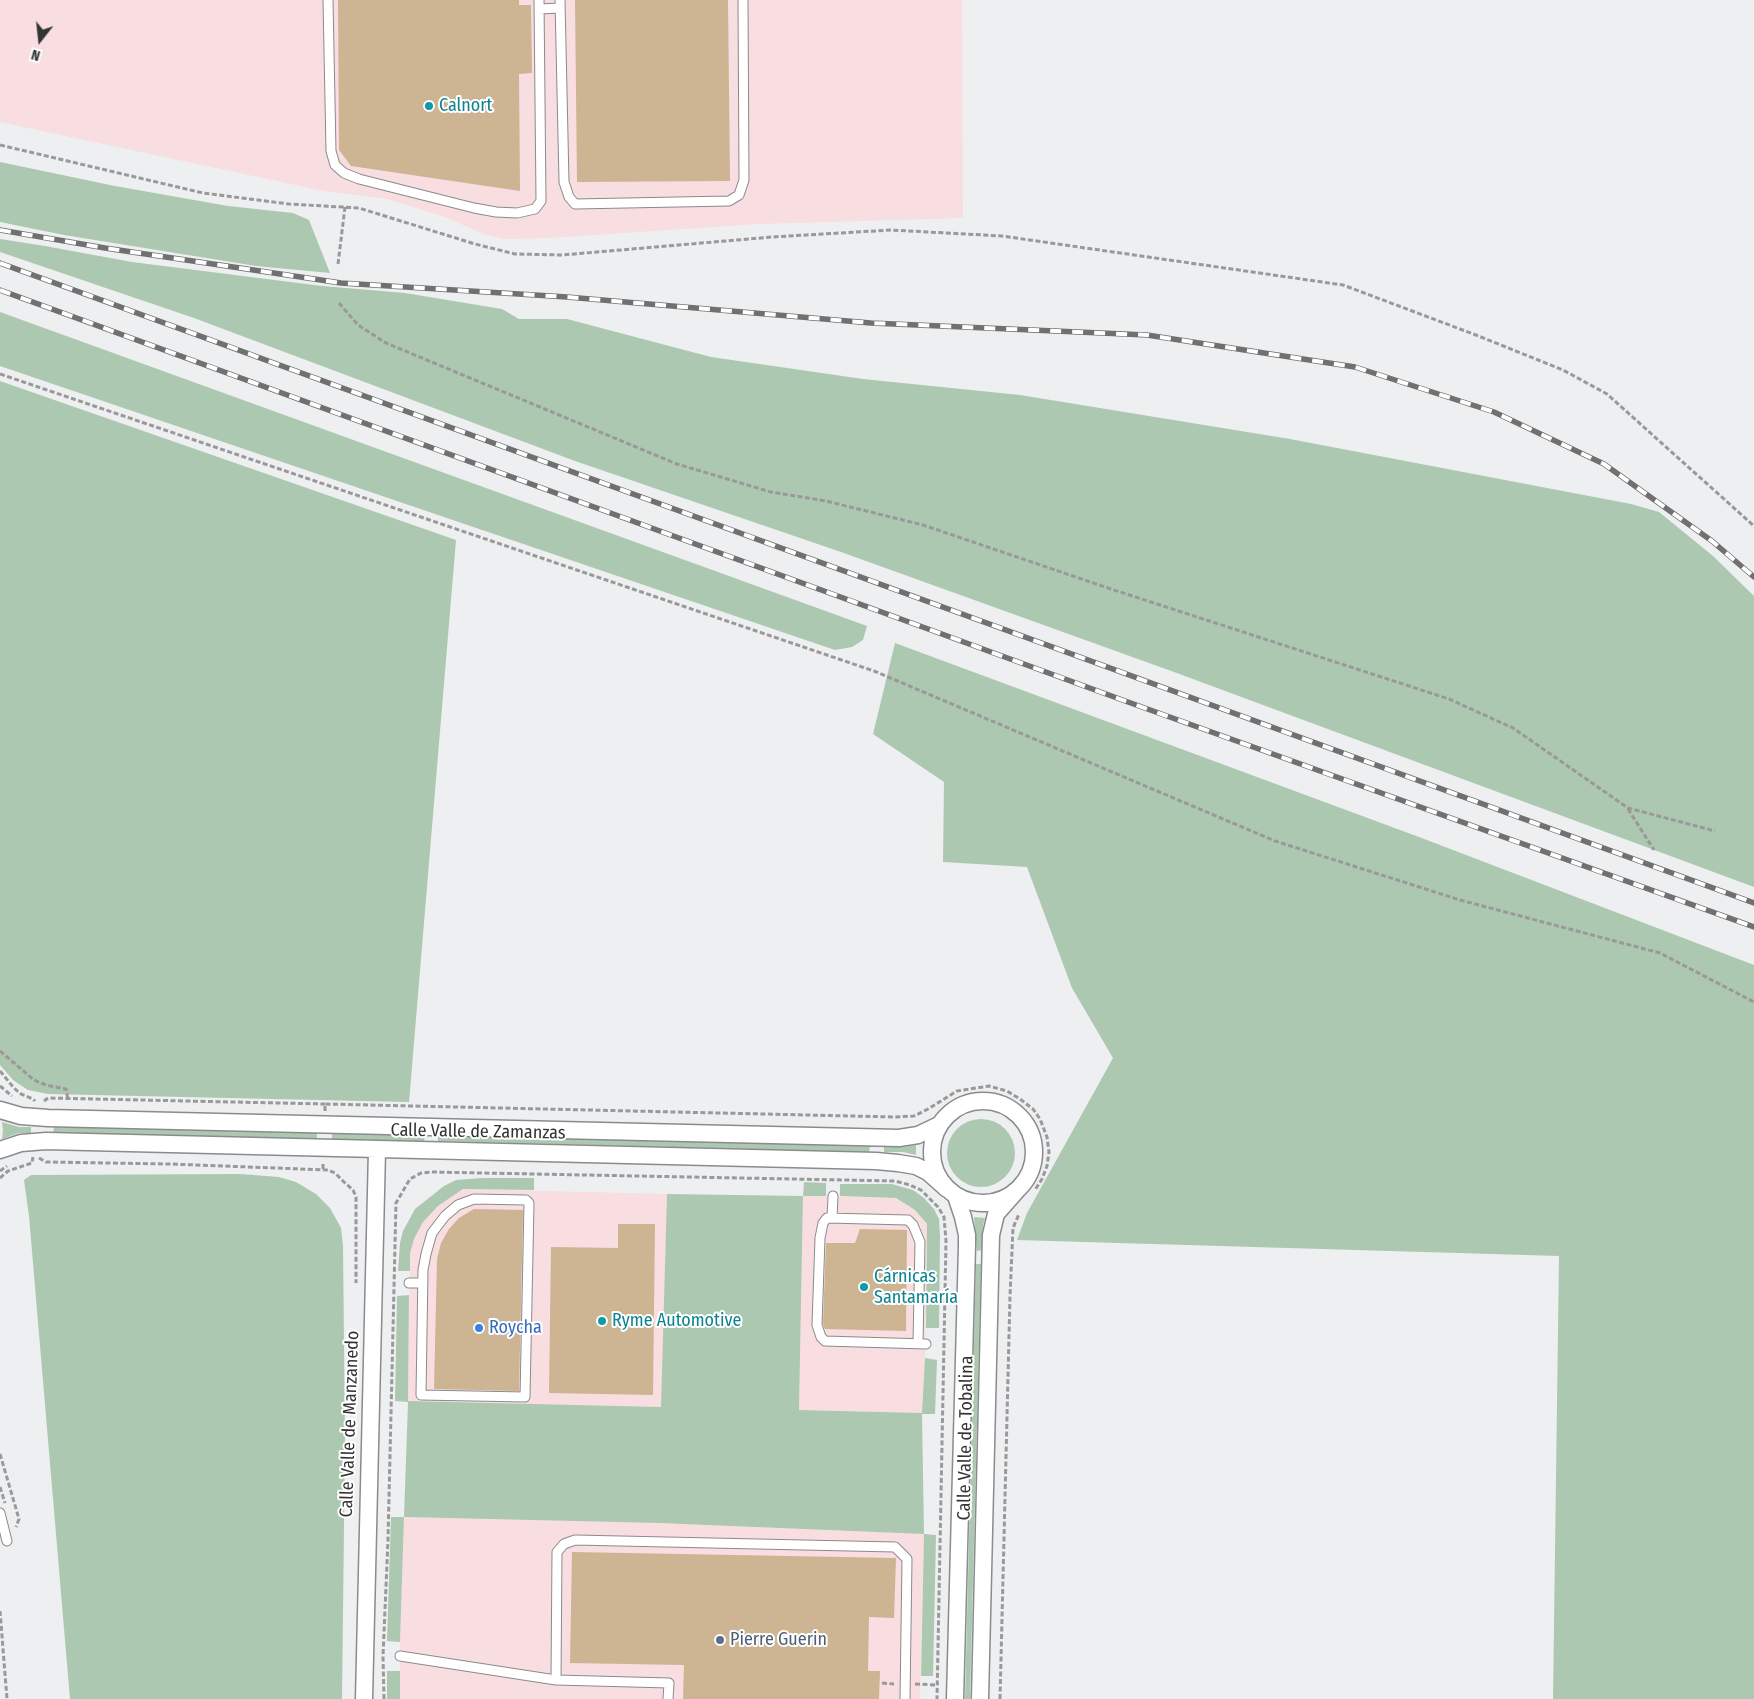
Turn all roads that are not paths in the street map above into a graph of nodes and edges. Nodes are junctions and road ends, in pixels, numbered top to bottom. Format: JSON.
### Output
{"nodes":[{"id":1,"x":328,"y":0,"type":"edge"},
{"id":2,"x":743,"y":0,"type":"edge"},
{"id":3,"x":539,"y":4,"type":"edge"},
{"id":4,"x":560,"y":4,"type":"edge"},
{"id":5,"x":0,"y":1110,"type":"edge"},
{"id":6,"x":939,"y":1125,"type":"junction"},
{"id":7,"x":0,"y":1150,"type":"edge"},
{"id":8,"x":377,"y":1150,"type":"junction"},
{"id":9,"x":1019,"y":1188,"type":"junction"},
{"id":10,"x":952,"y":1193,"type":"junction"},
{"id":11,"x":833,"y":1196,"type":"dead end"},
{"id":12,"x":832,"y":1218,"type":"junction"},
{"id":13,"x":409,"y":1283,"type":"dead end"},
{"id":14,"x":423,"y":1283,"type":"junction"},
{"id":15,"x":0,"y":1513,"type":"edge"},
{"id":16,"x":6,"y":1537,"type":"road end"},
{"id":17,"x":400,"y":1656,"type":"dead end"},
{"id":18,"x":556,"y":1680,"type":"junction"},
{"id":19,"x":364,"y":1699,"type":"edge"},
{"id":20,"x":668,"y":1699,"type":"edge"},
{"id":21,"x":905,"y":1699,"type":"edge"},
{"id":22,"x":955,"y":1699,"type":"edge"},
{"id":23,"x":980,"y":1699,"type":"edge"}],
"edges":[{"from":1,"to":3,"type":"lane"},
{"from":2,"to":4,"type":"lane"},
{"from":3,"to":4,"type":"lane"},
{"from":5,"to":6,"type":"street","name":"Calle Valle de Zamanzas"},
{"from":6,"to":9,"type":"street"},
{"from":6,"to":10,"type":"street"},
{"from":7,"to":8,"type":"street","name":"Calle Valle de Zamanzas"},
{"from":8,"to":10,"type":"street","name":"Calle Valle de Zamanzas"},
{"from":8,"to":19,"type":"street","name":"Calle Valle de Manzanedo"},
{"from":9,"to":10,"type":"street"},
{"from":9,"to":23,"type":"street","name":"Calle Valle de Tobalina"},
{"from":10,"to":22,"type":"street","name":"Calle Valle de Tobalina"},
{"from":11,"to":12,"type":"lane"},
{"from":12,"to":12,"type":"lane"},
{"from":13,"to":14,"type":"lane"},
{"from":14,"to":14,"type":"lane"},
{"from":15,"to":16,"type":"lane"},
{"from":17,"to":18,"type":"lane"},
{"from":18,"to":20,"type":"lane"},
{"from":18,"to":21,"type":"lane"}]}
